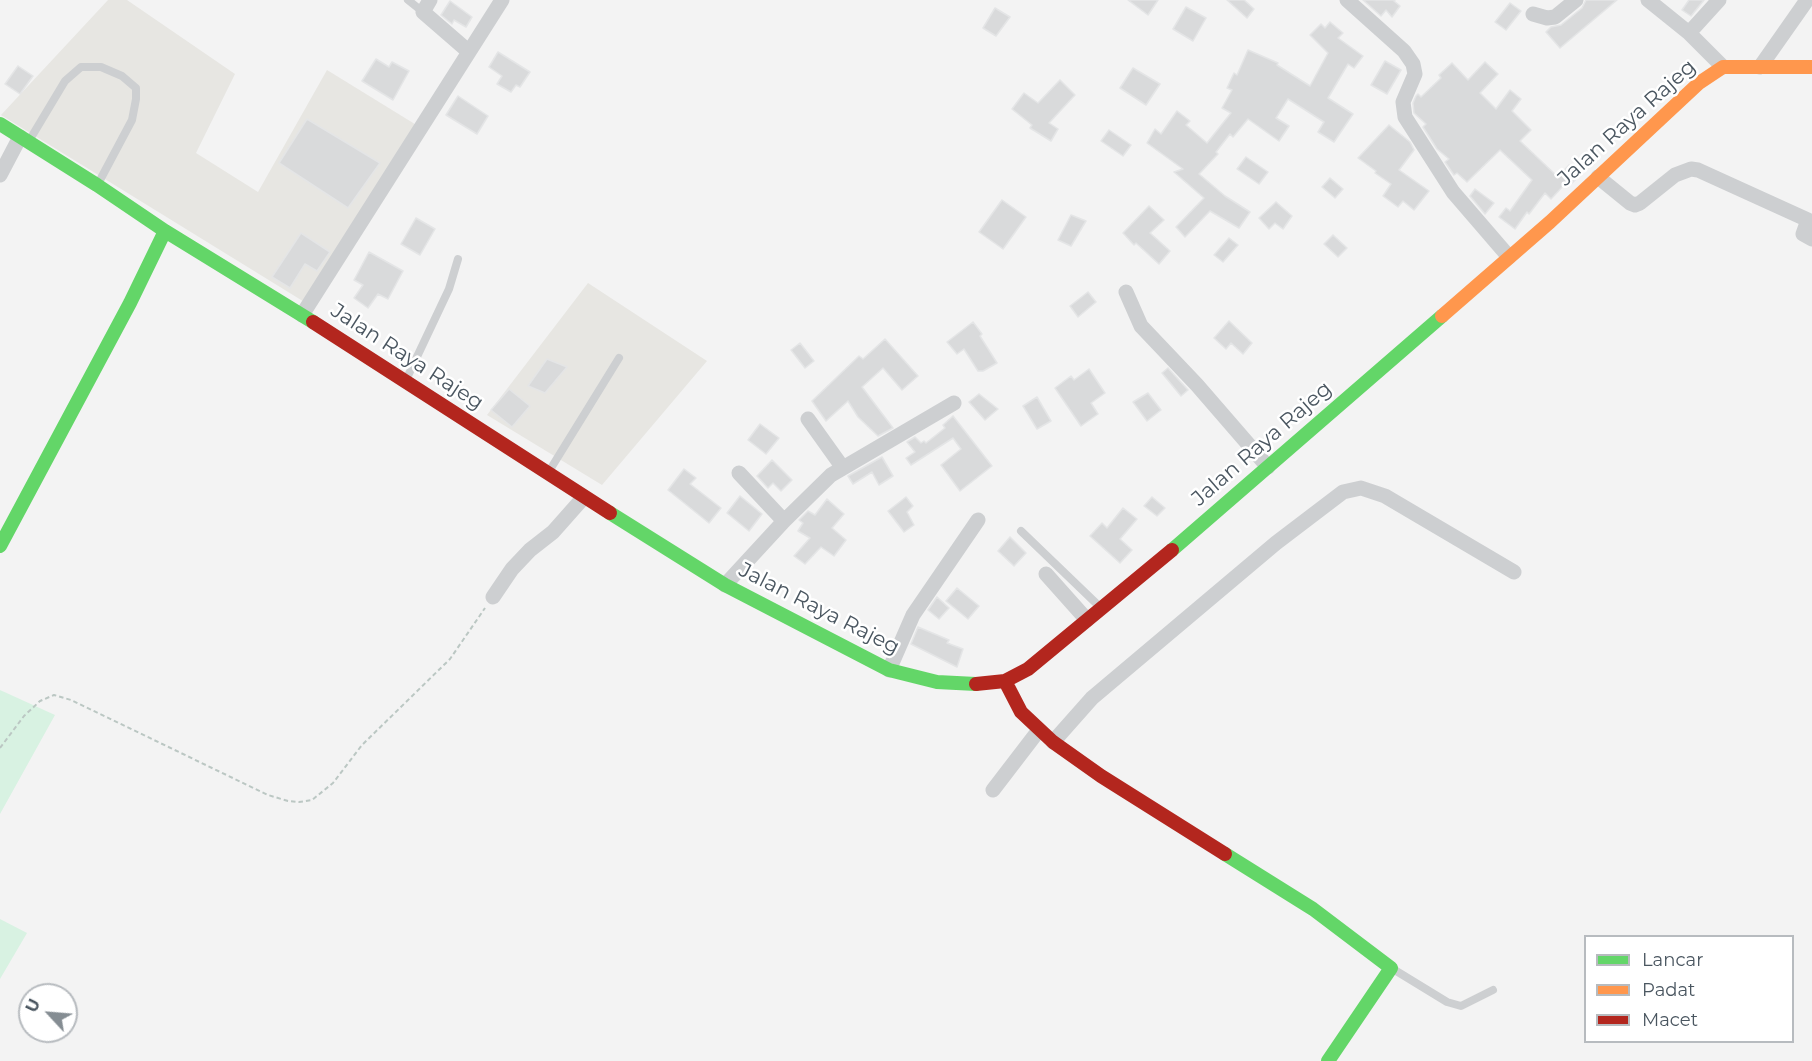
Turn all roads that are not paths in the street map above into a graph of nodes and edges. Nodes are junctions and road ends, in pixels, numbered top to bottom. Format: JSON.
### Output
{"nodes":[{"id":1,"x":408,"y":0,"type":"edge"},
{"id":2,"x":502,"y":0,"type":"edge"},
{"id":3,"x":1347,"y":0,"type":"edge"},
{"id":4,"x":1576,"y":0,"type":"edge"},
{"id":5,"x":1648,"y":0,"type":"edge"},
{"id":6,"x":1719,"y":0,"type":"edge"},
{"id":7,"x":1807,"y":0,"type":"edge"},
{"id":8,"x":427,"y":6,"type":"edge"},
{"id":9,"x":1533,"y":14,"type":"dead end"},
{"id":10,"x":1689,"y":33,"type":"junction"},
{"id":11,"x":468,"y":51,"type":"junction"},
{"id":12,"x":1760,"y":67,"type":"junction"},
{"id":13,"x":1812,"y":67,"type":"edge"},
{"id":14,"x":1723,"y":68,"type":"junction"},
{"id":15,"x":0,"y":124,"type":"edge"},
{"id":16,"x":24,"y":140,"type":"junction"},
{"id":17,"x":0,"y":175,"type":"edge"},
{"id":18,"x":1598,"y":177,"type":"junction"},
{"id":19,"x":97,"y":185,"type":"junction"},
{"id":20,"x":165,"y":231,"type":"junction"},
{"id":21,"x":1812,"y":239,"type":"edge"},
{"id":22,"x":1509,"y":257,"type":"junction"},
{"id":23,"x":458,"y":259,"type":"dead end"},
{"id":24,"x":1126,"y":292,"type":"dead end"},
{"id":25,"x":302,"y":315,"type":"junction"},
{"id":26,"x":619,"y":358,"type":"dead end"},
{"id":27,"x":406,"y":381,"type":"junction"},
{"id":28,"x":954,"y":403,"type":"dead end"},
{"id":29,"x":808,"y":419,"type":"dead end"},
{"id":30,"x":1268,"y":467,"type":"junction"},
{"id":31,"x":843,"y":468,"type":"junction"},
{"id":32,"x":739,"y":473,"type":"dead end"},
{"id":33,"x":547,"y":474,"type":"junction"},
{"id":34,"x":585,"y":497,"type":"junction"},
{"id":35,"x":978,"y":520,"type":"dead end"},
{"id":36,"x":784,"y":521,"type":"junction"},
{"id":37,"x":1021,"y":531,"type":"dead end"},
{"id":38,"x":0,"y":546,"type":"edge"},
{"id":39,"x":1514,"y":572,"type":"dead end"},
{"id":40,"x":1046,"y":574,"type":"dead end"},
{"id":41,"x":725,"y":585,"type":"junction"},
{"id":42,"x":493,"y":597,"type":"road end"},
{"id":43,"x":1101,"y":608,"type":"junction"},
{"id":44,"x":1087,"y":620,"type":"junction"},
{"id":45,"x":889,"y":670,"type":"junction"},
{"id":46,"x":1005,"y":681,"type":"junction"},
{"id":47,"x":1039,"y":730,"type":"junction"},
{"id":48,"x":1053,"y":742,"type":"junction"},
{"id":49,"x":993,"y":790,"type":"dead end"},
{"id":50,"x":1391,"y":968,"type":"junction"},
{"id":51,"x":1493,"y":990,"type":"dead end"},
{"id":52,"x":1329,"y":1061,"type":"edge"}],
"edges":[{"from":1,"to":8,"type":"lane"},
{"from":2,"to":11,"type":"street"},
{"from":3,"to":22,"type":"street"},
{"from":4,"to":9,"type":"street"},
{"from":5,"to":10,"type":"street"},
{"from":6,"to":10,"type":"street"},
{"from":7,"to":12,"type":"street"},
{"from":8,"to":11,"type":"street"},
{"from":10,"to":14,"type":"street"},
{"from":11,"to":25,"type":"street"},
{"from":12,"to":13,"type":"main road","name":"Jalan Raya Rajeg"},
{"from":12,"to":14,"type":"main road","name":"Jalan Raya Rajeg"},
{"from":14,"to":18,"type":"main road","name":"Jalan Raya Rajeg"},
{"from":15,"to":16,"type":"main road","name":"Jalan Raya Rajeg"},
{"from":16,"to":17,"type":"street"},
{"from":16,"to":19,"type":"main road","name":"Jalan Raya Rajeg"},
{"from":16,"to":19,"type":"lane"},
{"from":18,"to":21,"type":"street"},
{"from":18,"to":22,"type":"main road","name":"Jalan Raya Rajeg"},
{"from":19,"to":20,"type":"main road","name":"Jalan Raya Rajeg"},
{"from":20,"to":25,"type":"main road","name":"Jalan Raya Rajeg"},
{"from":20,"to":38,"type":"main road"},
{"from":22,"to":30,"type":"main road","name":"Jalan Raya Rajeg"},
{"from":23,"to":27,"type":"lane"},
{"from":24,"to":30,"type":"street"},
{"from":25,"to":27,"type":"main road","name":"Jalan Raya Rajeg"},
{"from":26,"to":33,"type":"lane"},
{"from":27,"to":33,"type":"main road","name":"Jalan Raya Rajeg"},
{"from":28,"to":31,"type":"street"},
{"from":29,"to":31,"type":"street"},
{"from":30,"to":43,"type":"main road","name":"Jalan Raya Rajeg"},
{"from":31,"to":36,"type":"street"},
{"from":32,"to":36,"type":"street"},
{"from":33,"to":34,"type":"main road","name":"Jalan Raya Rajeg"},
{"from":34,"to":41,"type":"main road","name":"Jalan Raya Rajeg"},
{"from":34,"to":42,"type":"street"},
{"from":35,"to":45,"type":"street"},
{"from":36,"to":41,"type":"street"},
{"from":37,"to":43,"type":"lane"},
{"from":39,"to":48,"type":"street"},
{"from":40,"to":44,"type":"street"},
{"from":41,"to":45,"type":"main road","name":"Jalan Raya Rajeg"},
{"from":43,"to":44,"type":"main road","name":"Jalan Raya Rajeg"},
{"from":44,"to":46,"type":"main road","name":"Jalan Raya Rajeg"},
{"from":45,"to":46,"type":"main road","name":"Jalan Raya Rajeg"},
{"from":46,"to":47,"type":"main road"},
{"from":47,"to":48,"type":"main road"},
{"from":47,"to":49,"type":"street"},
{"from":48,"to":50,"type":"main road"},
{"from":50,"to":51,"type":"lane"},
{"from":50,"to":52,"type":"main road"}]}
